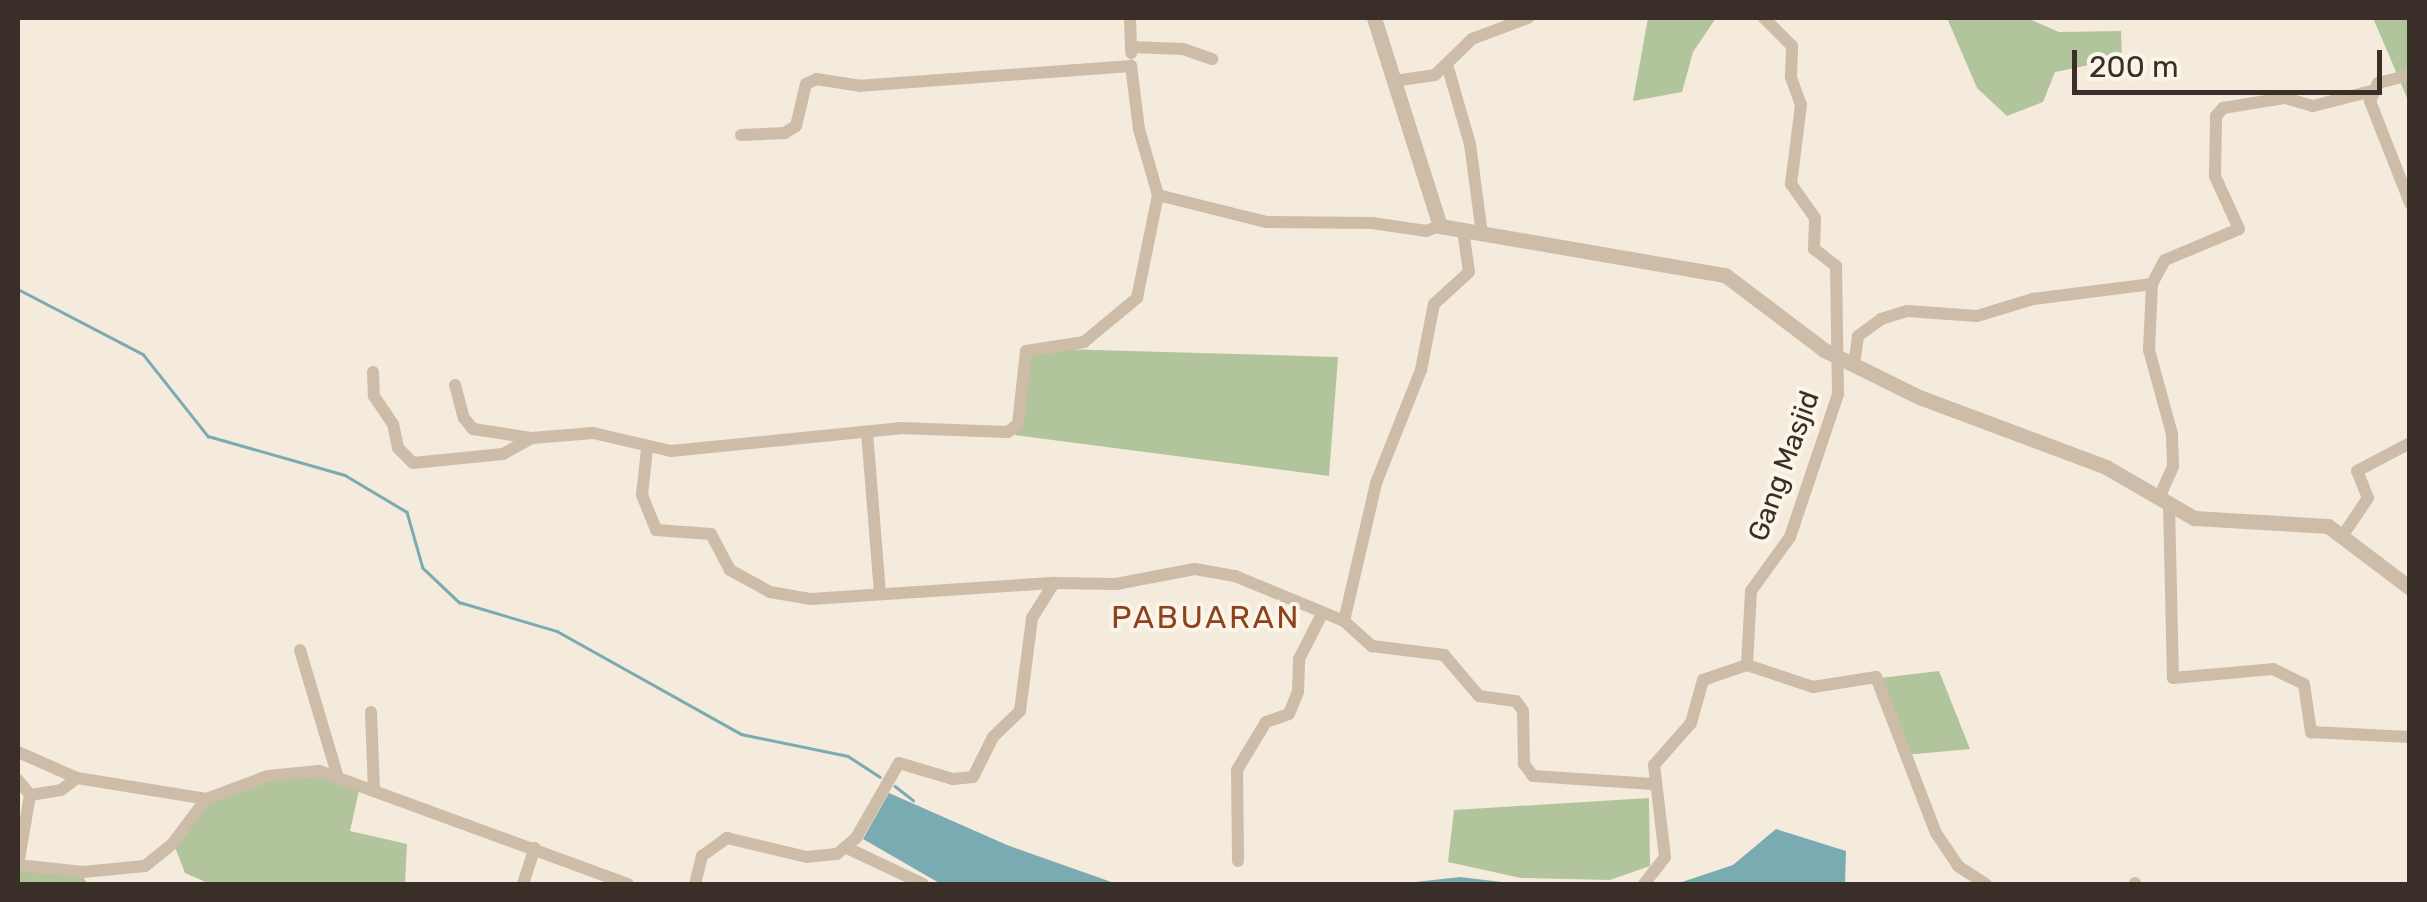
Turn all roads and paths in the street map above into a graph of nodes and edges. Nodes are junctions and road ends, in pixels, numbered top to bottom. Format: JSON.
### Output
{"nodes":[{"id":1,"x":1130,"y":18,"type":"edge"},
{"id":2,"x":1374,"y":18,"type":"edge"},
{"id":3,"x":1528,"y":18,"type":"edge"},
{"id":4,"x":1764,"y":18,"type":"edge"},
{"id":5,"x":1130,"y":47,"type":"junction"},
{"id":6,"x":1212,"y":60,"type":"dead end"},
{"id":7,"x":1131,"y":66,"type":"junction"},
{"id":8,"x":1448,"y":68,"type":"junction"},
{"id":9,"x":2410,"y":75,"type":"edge"},
{"id":10,"x":1394,"y":81,"type":"junction"},
{"id":11,"x":2372,"y":90,"type":"junction"},
{"id":12,"x":741,"y":135,"type":"dead end"},
{"id":13,"x":1158,"y":195,"type":"junction"},
{"id":14,"x":2410,"y":203,"type":"edge"},
{"id":15,"x":1440,"y":226,"type":"junction"},
{"id":16,"x":1463,"y":230,"type":"junction"},
{"id":17,"x":1482,"y":234,"type":"junction"},
{"id":18,"x":2152,"y":284,"type":"junction"},
{"id":19,"x":1848,"y":362,"type":"junction"},
{"id":20,"x":373,"y":372,"type":"dead end"},
{"id":21,"x":455,"y":385,"type":"dead end"},
{"id":22,"x":867,"y":432,"type":"junction"},
{"id":23,"x":532,"y":438,"type":"junction"},
{"id":24,"x":2410,"y":442,"type":"edge"},
{"id":25,"x":647,"y":449,"type":"junction"},
{"id":26,"x":2164,"y":501,"type":"junction"},
{"id":27,"x":2343,"y":536,"type":"junction"},
{"id":28,"x":1054,"y":583,"type":"junction"},
{"id":29,"x":2410,"y":588,"type":"edge"},
{"id":30,"x":880,"y":592,"type":"junction"},
{"id":31,"x":1321,"y":616,"type":"junction"},
{"id":32,"x":1344,"y":621,"type":"junction"},
{"id":33,"x":300,"y":650,"type":"dead end"},
{"id":34,"x":1747,"y":665,"type":"junction"},
{"id":35,"x":371,"y":712,"type":"dead end"},
{"id":36,"x":2410,"y":737,"type":"edge"},
{"id":37,"x":18,"y":753,"type":"edge"},
{"id":38,"x":337,"y":774,"type":"junction"},
{"id":39,"x":77,"y":778,"type":"junction"},
{"id":40,"x":18,"y":780,"type":"edge"},
{"id":41,"x":1653,"y":784,"type":"junction"},
{"id":42,"x":374,"y":790,"type":"junction"},
{"id":43,"x":30,"y":795,"type":"junction"},
{"id":44,"x":206,"y":799,"type":"junction"},
{"id":45,"x":534,"y":848,"type":"junction"},
{"id":46,"x":846,"y":848,"type":"junction"},
{"id":47,"x":1238,"y":861,"type":"dead end"},
{"id":48,"x":18,"y":865,"type":"edge"},
{"id":49,"x":523,"y":884,"type":"edge"},
{"id":50,"x":628,"y":884,"type":"edge"},
{"id":51,"x":694,"y":884,"type":"edge"},
{"id":52,"x":922,"y":884,"type":"edge"},
{"id":53,"x":1644,"y":884,"type":"edge"},
{"id":54,"x":1986,"y":884,"type":"edge"}],
"edges":[{"from":1,"to":5,"type":"street"},
{"from":2,"to":10,"type":"street"},
{"from":3,"to":8,"type":"street"},
{"from":4,"to":19,"type":"street"},
{"from":5,"to":6,"type":"street"},
{"from":5,"to":7,"type":"street"},
{"from":7,"to":12,"type":"street"},
{"from":7,"to":13,"type":"street"},
{"from":8,"to":10,"type":"street"},
{"from":8,"to":17,"type":"street"},
{"from":9,"to":11,"type":"street"},
{"from":10,"to":15,"type":"street"},
{"from":11,"to":14,"type":"street"},
{"from":11,"to":18,"type":"street"},
{"from":13,"to":15,"type":"street"},
{"from":13,"to":22,"type":"street"},
{"from":15,"to":16,"type":"street"},
{"from":16,"to":17,"type":"street"},
{"from":16,"to":32,"type":"street"},
{"from":17,"to":19,"type":"street"},
{"from":18,"to":19,"type":"street"},
{"from":18,"to":26,"type":"street"},
{"from":19,"to":26,"type":"street"},
{"from":19,"to":34,"type":"street","name":"Gang Masjid"},
{"from":20,"to":23,"type":"street"},
{"from":21,"to":23,"type":"street"},
{"from":22,"to":25,"type":"street"},
{"from":22,"to":30,"type":"street"},
{"from":23,"to":25,"type":"street"},
{"from":24,"to":27,"type":"street"},
{"from":25,"to":30,"type":"street"},
{"from":26,"to":27,"type":"street"},
{"from":26,"to":36,"type":"street"},
{"from":27,"to":29,"type":"street"},
{"from":28,"to":30,"type":"street"},
{"from":28,"to":31,"type":"street"},
{"from":28,"to":46,"type":"street"},
{"from":31,"to":32,"type":"street"},
{"from":31,"to":47,"type":"street"},
{"from":32,"to":41,"type":"street"},
{"from":33,"to":38,"type":"street"},
{"from":34,"to":41,"type":"street"},
{"from":34,"to":54,"type":"street"},
{"from":35,"to":42,"type":"street"},
{"from":37,"to":39,"type":"street"},
{"from":38,"to":42,"type":"street"},
{"from":38,"to":44,"type":"street"},
{"from":39,"to":43,"type":"street"},
{"from":39,"to":44,"type":"street"},
{"from":40,"to":43,"type":"street"},
{"from":41,"to":53,"type":"street"},
{"from":42,"to":45,"type":"street"},
{"from":43,"to":48,"type":"street"},
{"from":44,"to":48,"type":"street"},
{"from":45,"to":49,"type":"street"},
{"from":45,"to":50,"type":"street"},
{"from":46,"to":51,"type":"street"},
{"from":46,"to":52,"type":"street"}]}
